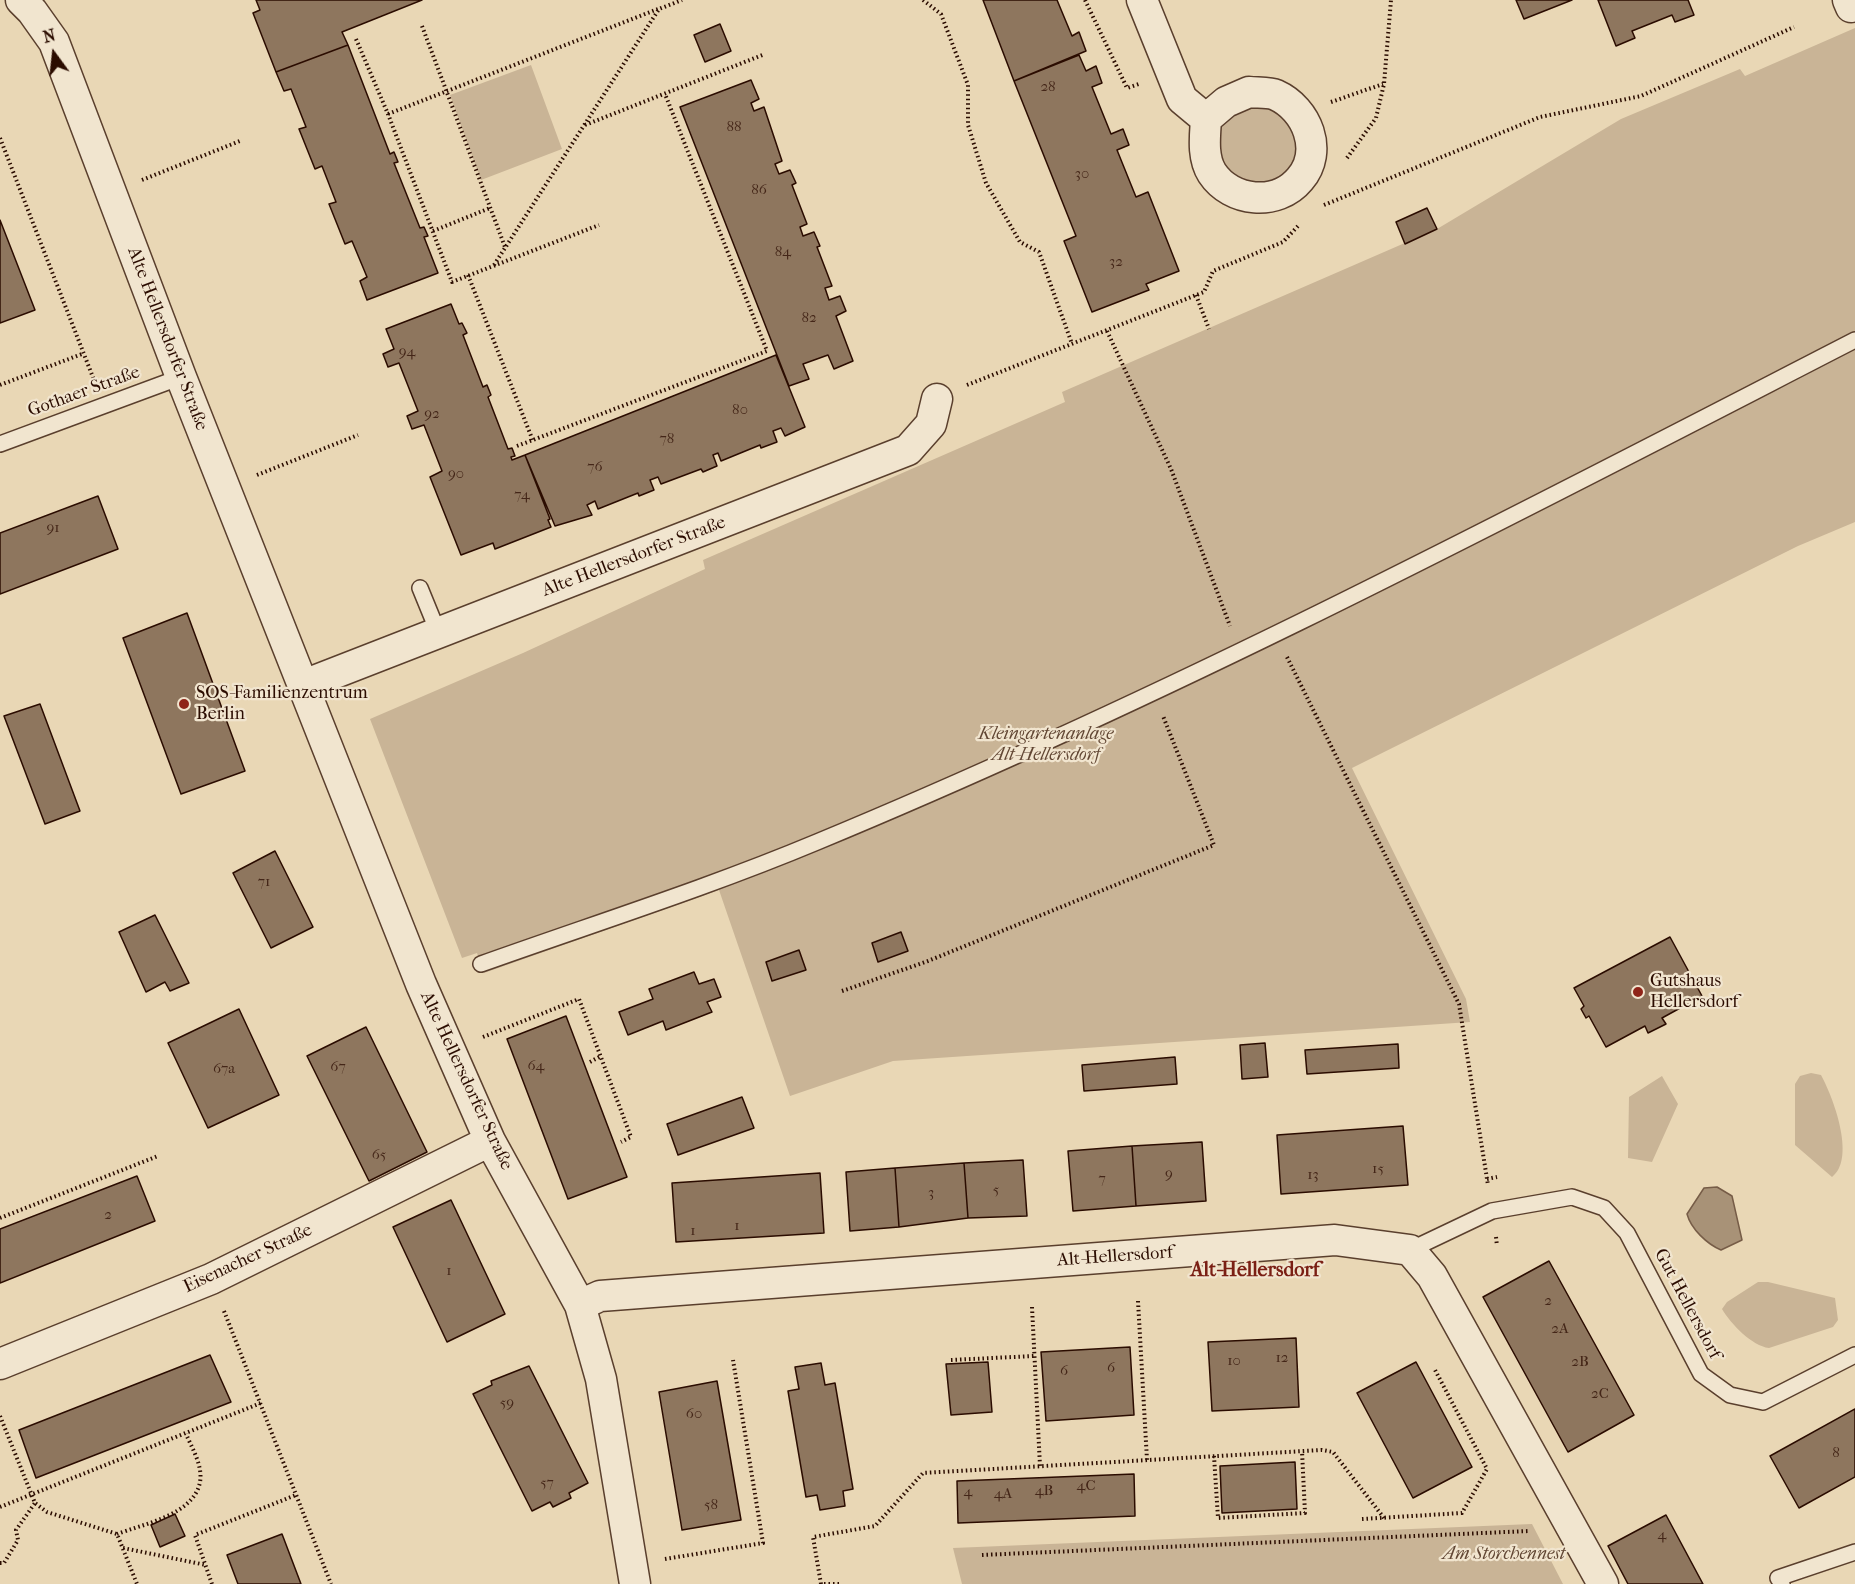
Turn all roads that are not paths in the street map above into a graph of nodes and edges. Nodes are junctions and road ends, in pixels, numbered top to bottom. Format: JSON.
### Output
{"nodes":[{"id":1,"x":21,"y":0,"type":"edge"},
{"id":2,"x":1143,"y":0,"type":"edge"},
{"id":3,"x":1206,"y":119,"type":"junction"},
{"id":4,"x":1855,"y":340,"type":"edge"},
{"id":5,"x":181,"y":377,"type":"junction"},
{"id":6,"x":937,"y":399,"type":"road end"},
{"id":7,"x":0,"y":444,"type":"edge"},
{"id":8,"x":420,"y":588,"type":"dead end"},
{"id":9,"x":438,"y":632,"type":"junction"},
{"id":10,"x":304,"y":685,"type":"junction"},
{"id":11,"x":481,"y":964,"type":"dead end"},
{"id":12,"x":490,"y":1141,"type":"junction"},
{"id":13,"x":1410,"y":1250,"type":"junction"},
{"id":14,"x":580,"y":1305,"type":"junction"},
{"id":15,"x":1855,"y":1355,"type":"edge"},
{"id":16,"x":0,"y":1364,"type":"edge"},
{"id":17,"x":1855,"y":1552,"type":"edge"},
{"id":18,"x":635,"y":1584,"type":"edge"},
{"id":19,"x":1603,"y":1584,"type":"edge"},
{"id":20,"x":1782,"y":1584,"type":"edge"}],
"edges":[{"from":1,"to":5,"type":"street","name":"Alte Hellersdorfer Straße"},
{"from":2,"to":3,"type":"street"},
{"from":3,"to":3,"type":"street"},
{"from":4,"to":11,"type":"lane"},
{"from":5,"to":7,"type":"lane","name":"Gothaer Straße"},
{"from":5,"to":10,"type":"street","name":"Alte Hellersdorfer Straße"},
{"from":6,"to":9,"type":"street","name":"Alte Hellersdorfer Straße"},
{"from":8,"to":9,"type":"lane"},
{"from":9,"to":10,"type":"street","name":"Alte Hellersdorfer Straße"},
{"from":10,"to":12,"type":"street","name":"Alte Hellersdorfer Straße"},
{"from":12,"to":14,"type":"street","name":"Alte Hellersdorfer Straße"},
{"from":12,"to":16,"type":"street","name":"Eisenacher Straße"},
{"from":13,"to":14,"type":"street","name":"Alt-Hellersdorf"},
{"from":13,"to":15,"type":"lane","name":"Gut Hellersdorf"},
{"from":13,"to":19,"type":"street"},
{"from":14,"to":18,"type":"street","name":"Alte Hellersdorfer Straße"},
{"from":17,"to":20,"type":"lane"}]}
